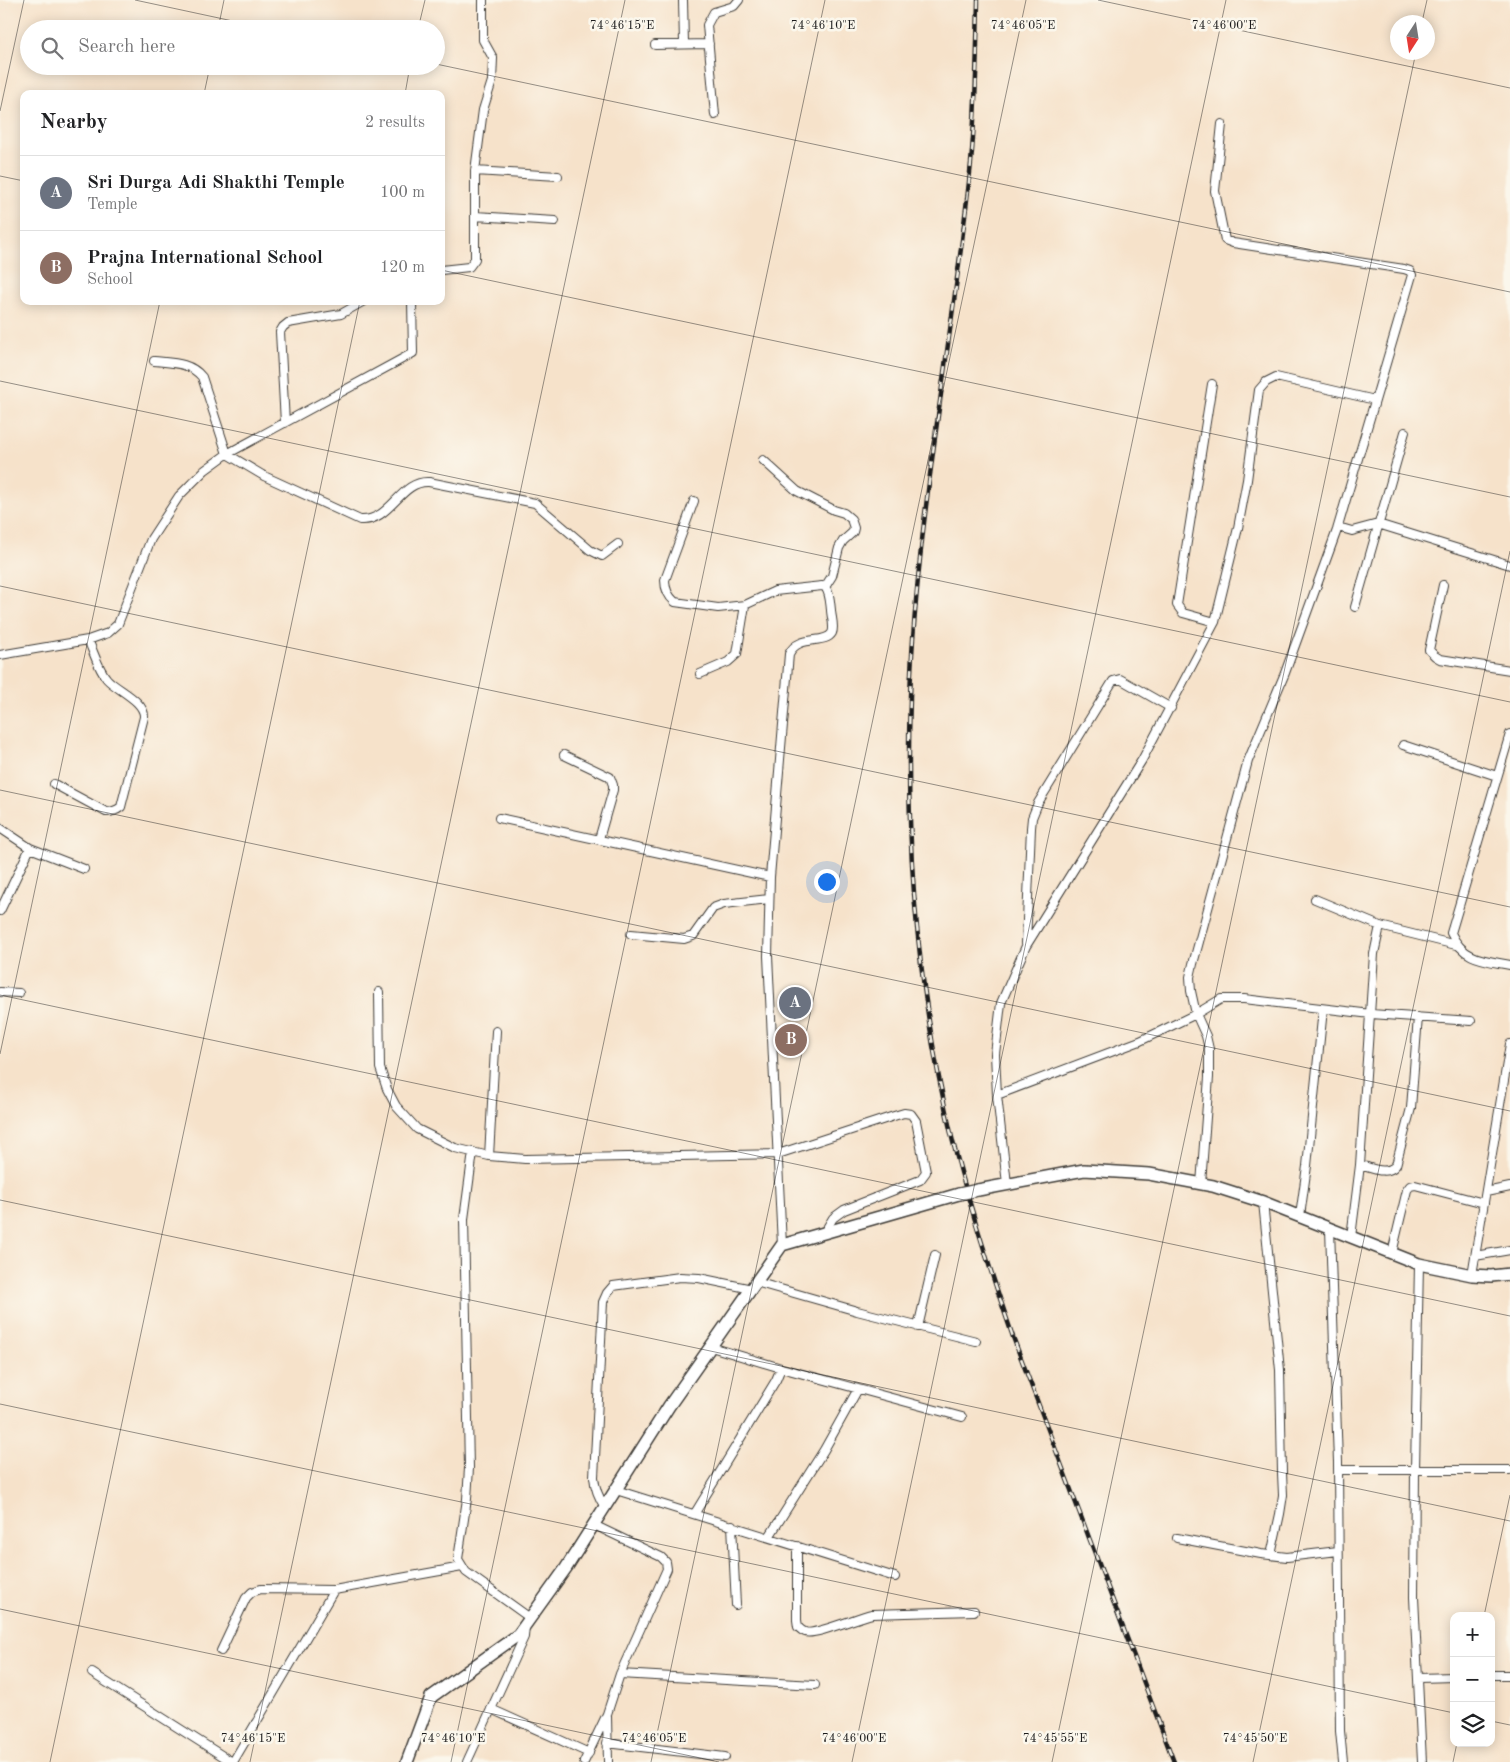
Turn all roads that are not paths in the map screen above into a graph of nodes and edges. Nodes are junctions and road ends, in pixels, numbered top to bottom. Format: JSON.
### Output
{"nodes":[{"id":1,"x":483,"y":0,"type":"edge"},
{"id":2,"x":683,"y":0,"type":"edge"},
{"id":3,"x":739,"y":0,"type":"edge"},
{"id":4,"x":684,"y":44,"type":"junction"},
{"id":5,"x":709,"y":44,"type":"junction"},
{"id":6,"x":655,"y":45,"type":"dead end"},
{"id":7,"x":715,"y":115,"type":"dead end"},
{"id":8,"x":1222,"y":124,"type":"dead end"},
{"id":9,"x":475,"y":171,"type":"junction"},
{"id":10,"x":558,"y":176,"type":"dead end"},
{"id":11,"x":475,"y":216,"type":"junction"},
{"id":12,"x":554,"y":221,"type":"dead end"},
{"id":13,"x":445,"y":270,"type":"edge"},
{"id":14,"x":357,"y":305,"type":"edge"},
{"id":15,"x":412,"y":305,"type":"edge"},
{"id":16,"x":154,"y":361,"type":"dead end"},
{"id":17,"x":1212,"y":384,"type":"dead end"},
{"id":18,"x":1375,"y":400,"type":"junction"},
{"id":19,"x":285,"y":423,"type":"junction"},
{"id":20,"x":1405,"y":432,"type":"dead end"},
{"id":21,"x":227,"y":454,"type":"junction"},
{"id":22,"x":763,"y":460,"type":"dead end"},
{"id":23,"x":694,"y":501,"type":"dead end"},
{"id":24,"x":1378,"y":524,"type":"junction"},
{"id":25,"x":1338,"y":527,"type":"junction"},
{"id":26,"x":618,"y":544,"type":"dead end"},
{"id":27,"x":1510,"y":565,"type":"edge"},
{"id":28,"x":1443,"y":585,"type":"dead end"},
{"id":29,"x":825,"y":587,"type":"junction"},
{"id":30,"x":745,"y":604,"type":"junction"},
{"id":31,"x":1355,"y":606,"type":"dead end"},
{"id":32,"x":1215,"y":622,"type":"junction"},
{"id":33,"x":88,"y":640,"type":"junction"},
{"id":34,"x":0,"y":655,"type":"edge"},
{"id":35,"x":1510,"y":670,"type":"edge"},
{"id":36,"x":700,"y":674,"type":"dead end"},
{"id":37,"x":1171,"y":708,"type":"junction"},
{"id":38,"x":1510,"y":734,"type":"edge"},
{"id":39,"x":1403,"y":745,"type":"dead end"},
{"id":40,"x":564,"y":755,"type":"dead end"},
{"id":41,"x":1498,"y":776,"type":"junction"},
{"id":42,"x":54,"y":784,"type":"dead end"},
{"id":43,"x":499,"y":818,"type":"dead end"},
{"id":44,"x":0,"y":828,"type":"edge"},
{"id":45,"x":599,"y":839,"type":"junction"},
{"id":46,"x":30,"y":848,"type":"junction"},
{"id":47,"x":84,"y":869,"type":"dead end"},
{"id":48,"x":770,"y":877,"type":"junction"},
{"id":49,"x":1315,"y":899,"type":"dead end"},
{"id":50,"x":769,"y":900,"type":"junction"},
{"id":51,"x":0,"y":912,"type":"edge"},
{"id":52,"x":1380,"y":926,"type":"junction"},
{"id":53,"x":631,"y":934,"type":"dead end"},
{"id":54,"x":1456,"y":945,"type":"junction"},
{"id":55,"x":1026,"y":946,"type":"junction"},
{"id":56,"x":1510,"y":965,"type":"edge"},
{"id":57,"x":0,"y":992,"type":"edge"},
{"id":58,"x":380,"y":992,"type":"dead end"},
{"id":59,"x":19,"y":993,"type":"dead end"},
{"id":60,"x":1323,"y":1009,"type":"junction"},
{"id":61,"x":1196,"y":1014,"type":"junction"},
{"id":62,"x":1371,"y":1014,"type":"junction"},
{"id":63,"x":1418,"y":1018,"type":"junction"},
{"id":64,"x":1471,"y":1021,"type":"dead end"},
{"id":65,"x":496,"y":1031,"type":"dead end"},
{"id":66,"x":1510,"y":1044,"type":"edge"},
{"id":67,"x":997,"y":1095,"type":"junction"},
{"id":68,"x":473,"y":1152,"type":"junction"},
{"id":69,"x":778,"y":1154,"type":"junction"},
{"id":70,"x":489,"y":1156,"type":"junction"},
{"id":71,"x":1360,"y":1165,"type":"junction"},
{"id":72,"x":1007,"y":1184,"type":"junction"},
{"id":73,"x":1201,"y":1184,"type":"junction"},
{"id":74,"x":1510,"y":1188,"type":"edge"},
{"id":75,"x":1486,"y":1192,"type":"junction"},
{"id":76,"x":1263,"y":1202,"type":"junction"},
{"id":77,"x":1484,"y":1203,"type":"junction"},
{"id":78,"x":1300,"y":1216,"type":"junction"},
{"id":79,"x":1330,"y":1229,"type":"junction"},
{"id":80,"x":824,"y":1233,"type":"junction"},
{"id":81,"x":1351,"y":1237,"type":"junction"},
{"id":82,"x":782,"y":1246,"type":"junction"},
{"id":83,"x":1510,"y":1250,"type":"edge"},
{"id":84,"x":1392,"y":1253,"type":"junction"},
{"id":85,"x":935,"y":1255,"type":"dead end"},
{"id":86,"x":1475,"y":1256,"type":"junction"},
{"id":87,"x":1419,"y":1264,"type":"junction"},
{"id":88,"x":1510,"y":1274,"type":"edge"},
{"id":89,"x":1472,"y":1275,"type":"junction"},
{"id":90,"x":754,"y":1286,"type":"junction"},
{"id":91,"x":918,"y":1327,"type":"junction"},
{"id":92,"x":976,"y":1341,"type":"dead end"},
{"id":93,"x":711,"y":1347,"type":"junction"},
{"id":94,"x":781,"y":1368,"type":"junction"},
{"id":95,"x":858,"y":1389,"type":"junction"},
{"id":96,"x":962,"y":1417,"type":"dead end"},
{"id":97,"x":1338,"y":1470,"type":"junction"},
{"id":98,"x":1415,"y":1470,"type":"junction"},
{"id":99,"x":1510,"y":1470,"type":"edge"},
{"id":100,"x":616,"y":1490,"type":"junction"},
{"id":101,"x":605,"y":1507,"type":"junction"},
{"id":102,"x":695,"y":1513,"type":"junction"},
{"id":103,"x":594,"y":1525,"type":"junction"},
{"id":104,"x":732,"y":1526,"type":"junction"},
{"id":105,"x":769,"y":1537,"type":"junction"},
{"id":106,"x":1177,"y":1538,"type":"dead end"},
{"id":107,"x":797,"y":1546,"type":"junction"},
{"id":108,"x":1338,"y":1551,"type":"junction"},
{"id":109,"x":1271,"y":1555,"type":"junction"},
{"id":110,"x":462,"y":1567,"type":"junction"},
{"id":111,"x":895,"y":1577,"type":"dead end"},
{"id":112,"x":334,"y":1590,"type":"junction"},
{"id":113,"x":736,"y":1605,"type":"dead end"},
{"id":114,"x":974,"y":1611,"type":"dead end"},
{"id":115,"x":528,"y":1622,"type":"junction"},
{"id":116,"x":221,"y":1651,"type":"dead end"},
{"id":117,"x":92,"y":1674,"type":"dead end"},
{"id":118,"x":620,"y":1674,"type":"junction"},
{"id":119,"x":1510,"y":1674,"type":"edge"},
{"id":120,"x":1495,"y":1675,"type":"edge"},
{"id":121,"x":1450,"y":1676,"type":"edge"},
{"id":122,"x":1418,"y":1678,"type":"junction"},
{"id":123,"x":815,"y":1685,"type":"dead end"},
{"id":124,"x":492,"y":1709,"type":"junction"},
{"id":125,"x":607,"y":1714,"type":"junction"},
{"id":126,"x":607,"y":1742,"type":"junction"},
{"id":127,"x":588,"y":1753,"type":"junction"},
{"id":128,"x":725,"y":1757,"type":"dead end"},
{"id":129,"x":233,"y":1762,"type":"edge"},
{"id":130,"x":407,"y":1762,"type":"edge"},
{"id":131,"x":467,"y":1762,"type":"edge"},
{"id":132,"x":584,"y":1762,"type":"edge"},
{"id":133,"x":608,"y":1762,"type":"edge"},
{"id":134,"x":1343,"y":1762,"type":"edge"},
{"id":135,"x":1422,"y":1762,"type":"edge"}],
"edges":[{"from":1,"to":9,"type":"street"},
{"from":2,"to":4,"type":"street"},
{"from":3,"to":5,"type":"street"},
{"from":4,"to":5,"type":"street"},
{"from":4,"to":6,"type":"street"},
{"from":5,"to":7,"type":"street"},
{"from":8,"to":18,"type":"street"},
{"from":9,"to":10,"type":"street"},
{"from":9,"to":11,"type":"street"},
{"from":11,"to":12,"type":"street"},
{"from":11,"to":13,"type":"street"},
{"from":14,"to":19,"type":"street"},
{"from":15,"to":19,"type":"street"},
{"from":16,"to":21,"type":"street"},
{"from":17,"to":32,"type":"street"},
{"from":18,"to":25,"type":"street"},
{"from":18,"to":32,"type":"street"},
{"from":19,"to":21,"type":"street"},
{"from":20,"to":24,"type":"street"},
{"from":21,"to":26,"type":"street"},
{"from":21,"to":33,"type":"street"},
{"from":22,"to":29,"type":"street"},
{"from":23,"to":30,"type":"street"},
{"from":24,"to":25,"type":"street"},
{"from":24,"to":27,"type":"street"},
{"from":24,"to":31,"type":"street"},
{"from":25,"to":61,"type":"street"},
{"from":28,"to":35,"type":"street"},
{"from":29,"to":30,"type":"street"},
{"from":29,"to":48,"type":"street"},
{"from":30,"to":36,"type":"street"},
{"from":32,"to":37,"type":"street"},
{"from":33,"to":34,"type":"street"},
{"from":33,"to":42,"type":"street"},
{"from":37,"to":55,"type":"street"},
{"from":37,"to":55,"type":"street"},
{"from":38,"to":41,"type":"street"},
{"from":39,"to":41,"type":"street"},
{"from":40,"to":45,"type":"street"},
{"from":41,"to":54,"type":"street"},
{"from":43,"to":45,"type":"street"},
{"from":44,"to":46,"type":"street"},
{"from":45,"to":48,"type":"street"},
{"from":46,"to":47,"type":"street"},
{"from":46,"to":51,"type":"street"},
{"from":48,"to":50,"type":"street"},
{"from":49,"to":52,"type":"street"},
{"from":50,"to":53,"type":"street"},
{"from":50,"to":69,"type":"street"},
{"from":52,"to":54,"type":"street"},
{"from":52,"to":62,"type":"street"},
{"from":54,"to":56,"type":"street"},
{"from":55,"to":67,"type":"street"},
{"from":57,"to":59,"type":"street"},
{"from":58,"to":68,"type":"street"},
{"from":60,"to":61,"type":"street"},
{"from":60,"to":62,"type":"street"},
{"from":60,"to":78,"type":"street"},
{"from":61,"to":67,"type":"street"},
{"from":61,"to":73,"type":"street"},
{"from":62,"to":63,"type":"street"},
{"from":62,"to":71,"type":"street"},
{"from":63,"to":64,"type":"street"},
{"from":63,"to":71,"type":"street"},
{"from":65,"to":70,"type":"street"},
{"from":66,"to":75,"type":"street"},
{"from":67,"to":72,"type":"street"},
{"from":68,"to":70,"type":"street"},
{"from":68,"to":110,"type":"street"},
{"from":69,"to":70,"type":"street"},
{"from":69,"to":80,"type":"street"},
{"from":69,"to":82,"type":"street"},
{"from":71,"to":81,"type":"street"},
{"from":72,"to":73,"type":"street"},
{"from":72,"to":80,"type":"street","bridge":true},
{"from":73,"to":76,"type":"street"},
{"from":74,"to":75,"type":"street"},
{"from":75,"to":77,"type":"street"},
{"from":76,"to":78,"type":"street"},
{"from":76,"to":109,"type":"street"},
{"from":77,"to":84,"type":"street"},
{"from":77,"to":86,"type":"street"},
{"from":78,"to":79,"type":"street"},
{"from":79,"to":81,"type":"street"},
{"from":79,"to":97,"type":"street"},
{"from":80,"to":82,"type":"street"},
{"from":81,"to":84,"type":"street"},
{"from":82,"to":90,"type":"street"},
{"from":83,"to":86,"type":"street"},
{"from":84,"to":87,"type":"street"},
{"from":85,"to":91,"type":"street"},
{"from":86,"to":89,"type":"street"},
{"from":87,"to":89,"type":"street"},
{"from":87,"to":98,"type":"street"},
{"from":88,"to":89,"type":"street"},
{"from":90,"to":91,"type":"street"},
{"from":90,"to":93,"type":"street"},
{"from":90,"to":101,"type":"street"},
{"from":91,"to":92,"type":"street"},
{"from":93,"to":94,"type":"street"},
{"from":93,"to":100,"type":"street"},
{"from":94,"to":95,"type":"street"},
{"from":94,"to":102,"type":"street"},
{"from":95,"to":96,"type":"street"},
{"from":95,"to":105,"type":"street"},
{"from":97,"to":98,"type":"street"},
{"from":97,"to":108,"type":"street"},
{"from":98,"to":99,"type":"street"},
{"from":98,"to":122,"type":"street"},
{"from":100,"to":101,"type":"street"},
{"from":100,"to":102,"type":"street"},
{"from":101,"to":103,"type":"street"},
{"from":102,"to":104,"type":"street"},
{"from":103,"to":115,"type":"street"},
{"from":103,"to":118,"type":"street"},
{"from":104,"to":105,"type":"street"},
{"from":104,"to":113,"type":"street"},
{"from":105,"to":107,"type":"street"},
{"from":106,"to":109,"type":"street"},
{"from":107,"to":111,"type":"street"},
{"from":107,"to":114,"type":"street"},
{"from":108,"to":109,"type":"street"},
{"from":108,"to":134,"type":"street"},
{"from":110,"to":112,"type":"street"},
{"from":110,"to":115,"type":"street"},
{"from":112,"to":116,"type":"street"},
{"from":112,"to":129,"type":"street"},
{"from":115,"to":124,"type":"street"},
{"from":115,"to":130,"type":"street"},
{"from":117,"to":129,"type":"street"},
{"from":118,"to":123,"type":"street"},
{"from":118,"to":125,"type":"street"},
{"from":119,"to":120,"type":"street"},
{"from":121,"to":122,"type":"street"},
{"from":122,"to":135,"type":"street"},
{"from":124,"to":127,"type":"street"},
{"from":124,"to":131,"type":"street"},
{"from":125,"to":126,"type":"street"},
{"from":125,"to":127,"type":"street"},
{"from":126,"to":128,"type":"street"},
{"from":126,"to":133,"type":"street"},
{"from":127,"to":132,"type":"street"}]}
